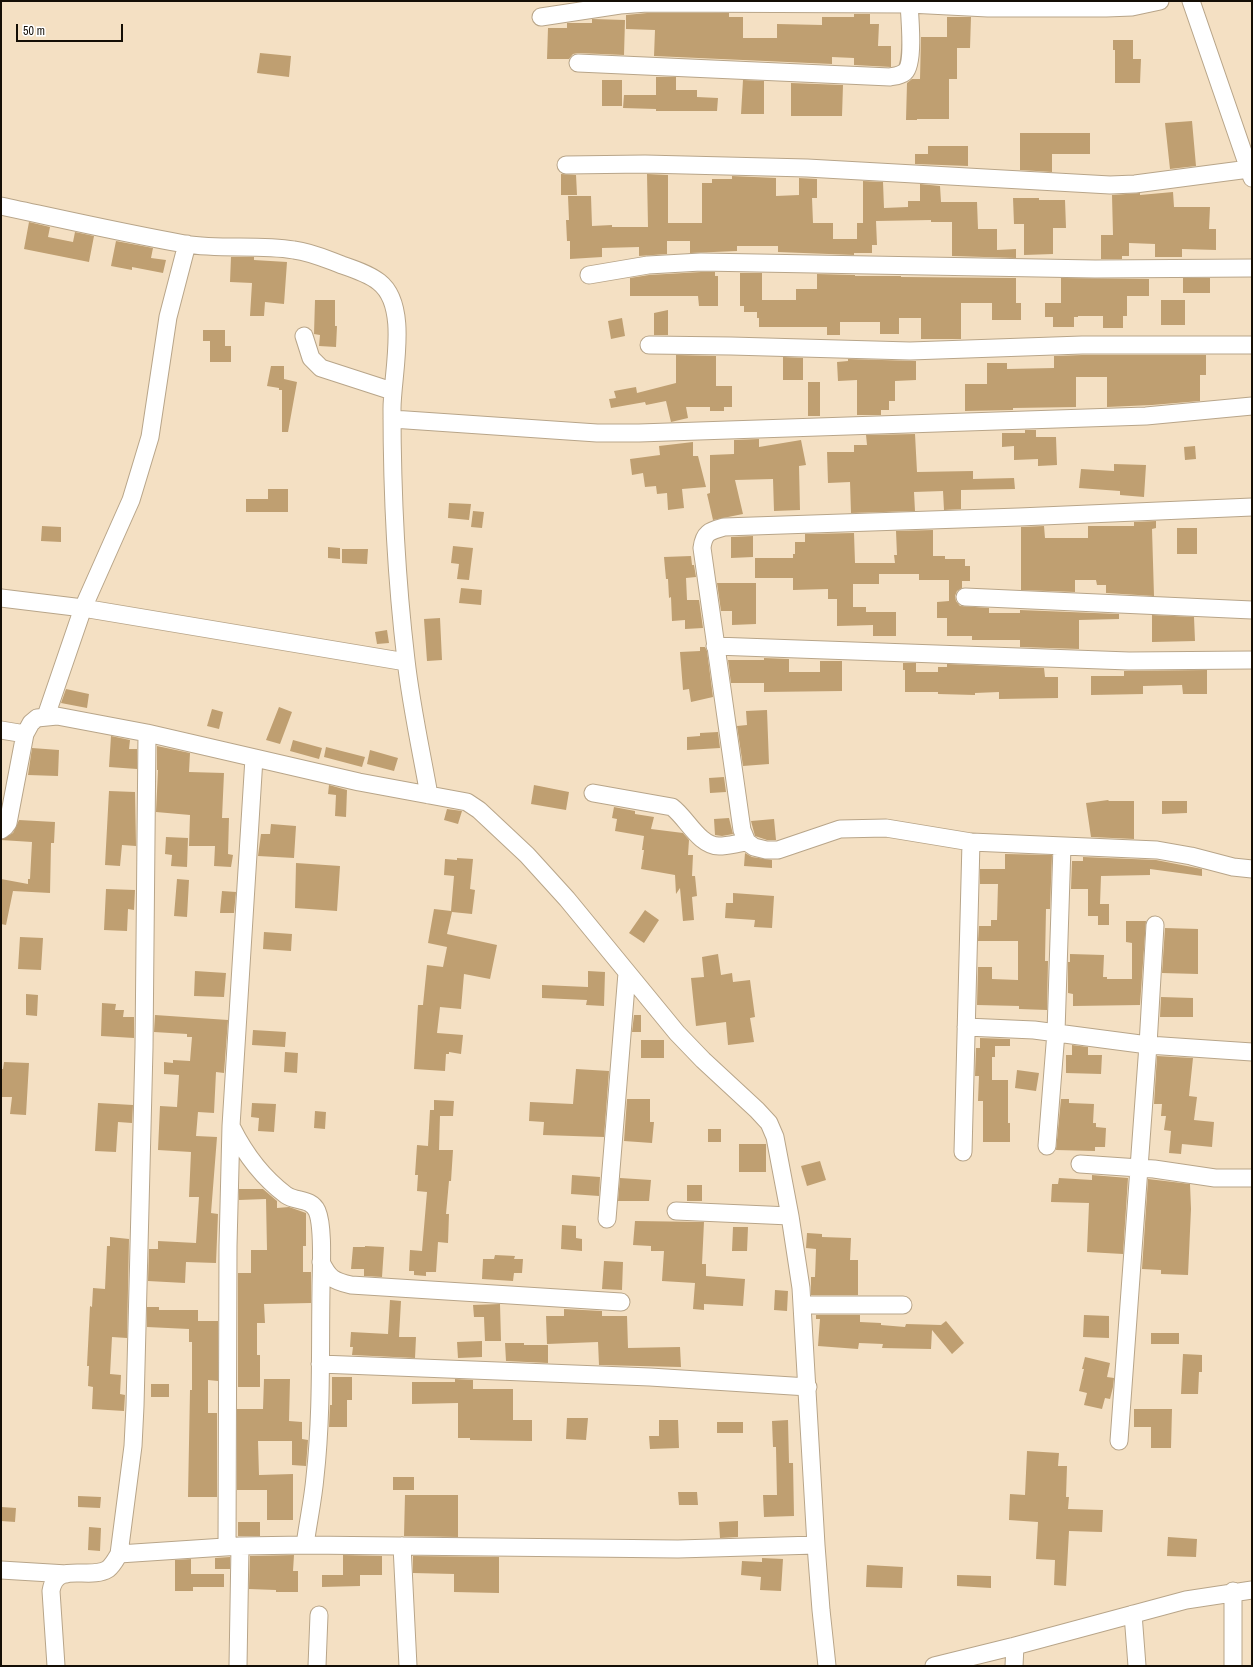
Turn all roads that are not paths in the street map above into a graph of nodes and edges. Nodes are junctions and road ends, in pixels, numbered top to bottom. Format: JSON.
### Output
{"nodes":[{"id":1,"x":1160,"y":1,"type":"edge"},
{"id":2,"x":1191,"y":1,"type":"edge"},
{"id":3,"x":909,"y":4,"type":"junction"},
{"id":4,"x":989,"y":4,"type":"edge"},
{"id":5,"x":540,"y":17,"type":"dead end"},
{"id":6,"x":578,"y":63,"type":"dead end"},
{"id":7,"x":566,"y":165,"type":"dead end"},
{"id":8,"x":1250,"y":173,"type":"edge"},
{"id":9,"x":1,"y":206,"type":"edge"},
{"id":10,"x":187,"y":244,"type":"junction"},
{"id":11,"x":1252,"y":268,"type":"edge"},
{"id":12,"x":589,"y":275,"type":"dead end"},
{"id":13,"x":304,"y":336,"type":"dead end"},
{"id":14,"x":649,"y":345,"type":"dead end"},
{"id":15,"x":1252,"y":345,"type":"edge"},
{"id":16,"x":392,"y":391,"type":"junction"},
{"id":17,"x":1252,"y":406,"type":"edge"},
{"id":18,"x":392,"y":419,"type":"junction"},
{"id":19,"x":1252,"y":508,"type":"edge"},
{"id":20,"x":965,"y":597,"type":"dead end"},
{"id":21,"x":1,"y":598,"type":"edge"},
{"id":22,"x":83,"y":608,"type":"junction"},
{"id":23,"x":1252,"y":610,"type":"edge"},
{"id":24,"x":715,"y":646,"type":"junction"},
{"id":25,"x":1252,"y":660,"type":"edge"},
{"id":26,"x":406,"y":662,"type":"junction"},
{"id":27,"x":46,"y":716,"type":"junction"},
{"id":28,"x":1,"y":730,"type":"edge"},
{"id":29,"x":148,"y":733,"type":"junction"},
{"id":30,"x":26,"y":734,"type":"junction"},
{"id":31,"x":254,"y":758,"type":"junction"},
{"id":32,"x":8,"y":785,"type":"edge"},
{"id":33,"x":593,"y":793,"type":"dead end"},
{"id":34,"x":429,"y":795,"type":"junction"},
{"id":35,"x":1,"y":830,"type":"edge"},
{"id":36,"x":747,"y":842,"type":"junction"},
{"id":37,"x":970,"y":842,"type":"junction"},
{"id":38,"x":1062,"y":846,"type":"junction"},
{"id":39,"x":1252,"y":869,"type":"edge"},
{"id":40,"x":1155,"y":925,"type":"dead end"},
{"id":41,"x":626,"y":973,"type":"junction"},
{"id":42,"x":966,"y":1027,"type":"junction"},
{"id":43,"x":1056,"y":1032,"type":"junction"},
{"id":44,"x":1148,"y":1045,"type":"junction"},
{"id":45,"x":1252,"y":1052,"type":"edge"},
{"id":46,"x":231,"y":1126,"type":"junction"},
{"id":47,"x":1047,"y":1146,"type":"dead end"},
{"id":48,"x":963,"y":1152,"type":"dead end"},
{"id":49,"x":1080,"y":1164,"type":"dead end"},
{"id":50,"x":1138,"y":1167,"type":"junction"},
{"id":51,"x":1252,"y":1178,"type":"edge"},
{"id":52,"x":676,"y":1210,"type":"dead end"},
{"id":53,"x":790,"y":1216,"type":"junction"},
{"id":54,"x":607,"y":1219,"type":"dead end"},
{"id":55,"x":321,"y":1262,"type":"junction"},
{"id":56,"x":621,"y":1302,"type":"dead end"},
{"id":57,"x":803,"y":1305,"type":"junction"},
{"id":58,"x":902,"y":1305,"type":"dead end"},
{"id":59,"x":320,"y":1364,"type":"junction"},
{"id":60,"x":808,"y":1387,"type":"junction"},
{"id":61,"x":1119,"y":1441,"type":"dead end"},
{"id":62,"x":305,"y":1545,"type":"junction"},
{"id":63,"x":816,"y":1545,"type":"junction"},
{"id":64,"x":402,"y":1546,"type":"junction"},
{"id":65,"x":233,"y":1547,"type":"junction"},
{"id":66,"x":119,"y":1554,"type":"junction"},
{"id":67,"x":1,"y":1570,"type":"edge"},
{"id":68,"x":67,"y":1574,"type":"junction"},
{"id":69,"x":1252,"y":1590,"type":"edge"},
{"id":70,"x":1234,"y":1592,"type":"junction"},
{"id":71,"x":1133,"y":1614,"type":"junction"},
{"id":72,"x":318,"y":1615,"type":"dead end"},
{"id":73,"x":1015,"y":1646,"type":"junction"},
{"id":74,"x":830,"y":1663,"type":"edge"},
{"id":75,"x":56,"y":1666,"type":"edge"},
{"id":76,"x":238,"y":1666,"type":"edge"},
{"id":77,"x":317,"y":1666,"type":"edge"},
{"id":78,"x":408,"y":1666,"type":"edge"},
{"id":79,"x":934,"y":1666,"type":"edge"},
{"id":80,"x":1014,"y":1666,"type":"edge"},
{"id":81,"x":1137,"y":1666,"type":"edge"},
{"id":82,"x":1234,"y":1666,"type":"edge"}],
"edges":[{"from":1,"to":4,"type":"street"},
{"from":2,"to":8,"type":"street"},
{"from":3,"to":4,"type":"street"},
{"from":3,"to":5,"type":"street"},
{"from":3,"to":6,"type":"street"},
{"from":7,"to":8,"type":"street"},
{"from":9,"to":10,"type":"street"},
{"from":10,"to":16,"type":"street"},
{"from":10,"to":22,"type":"street"},
{"from":11,"to":12,"type":"street"},
{"from":13,"to":16,"type":"street"},
{"from":14,"to":15,"type":"street"},
{"from":16,"to":18,"type":"street"},
{"from":17,"to":18,"type":"street"},
{"from":18,"to":26,"type":"street"},
{"from":19,"to":24,"type":"street"},
{"from":20,"to":23,"type":"street"},
{"from":21,"to":22,"type":"street"},
{"from":22,"to":26,"type":"street"},
{"from":22,"to":27,"type":"street"},
{"from":24,"to":25,"type":"street"},
{"from":24,"to":36,"type":"street"},
{"from":26,"to":34,"type":"street"},
{"from":27,"to":29,"type":"street"},
{"from":27,"to":30,"type":"street"},
{"from":28,"to":30,"type":"street"},
{"from":29,"to":31,"type":"street"},
{"from":29,"to":66,"type":"street"},
{"from":30,"to":32,"type":"street"},
{"from":31,"to":34,"type":"street"},
{"from":31,"to":46,"type":"street"},
{"from":32,"to":35,"type":"street"},
{"from":33,"to":36,"type":"street"},
{"from":34,"to":41,"type":"street"},
{"from":36,"to":37,"type":"street"},
{"from":37,"to":38,"type":"street"},
{"from":37,"to":42,"type":"street"},
{"from":38,"to":39,"type":"street"},
{"from":38,"to":43,"type":"street"},
{"from":40,"to":44,"type":"street"},
{"from":41,"to":53,"type":"street"},
{"from":41,"to":54,"type":"street"},
{"from":42,"to":43,"type":"street"},
{"from":42,"to":48,"type":"street"},
{"from":43,"to":44,"type":"street"},
{"from":43,"to":47,"type":"street"},
{"from":44,"to":45,"type":"street"},
{"from":44,"to":50,"type":"street"},
{"from":46,"to":55,"type":"street"},
{"from":46,"to":65,"type":"street"},
{"from":49,"to":50,"type":"street"},
{"from":50,"to":51,"type":"street"},
{"from":50,"to":61,"type":"street"},
{"from":52,"to":53,"type":"street"},
{"from":53,"to":57,"type":"street"},
{"from":55,"to":56,"type":"street"},
{"from":55,"to":59,"type":"street"},
{"from":57,"to":58,"type":"street"},
{"from":57,"to":60,"type":"street"},
{"from":59,"to":60,"type":"street"},
{"from":59,"to":62,"type":"street"},
{"from":60,"to":63,"type":"street"},
{"from":62,"to":64,"type":"street"},
{"from":62,"to":65,"type":"street"},
{"from":63,"to":64,"type":"street"},
{"from":63,"to":74,"type":"street"},
{"from":64,"to":78,"type":"street"},
{"from":65,"to":66,"type":"street"},
{"from":65,"to":76,"type":"street"},
{"from":66,"to":68,"type":"street"},
{"from":67,"to":68,"type":"street"},
{"from":68,"to":75,"type":"street"},
{"from":69,"to":70,"type":"street"},
{"from":70,"to":71,"type":"street"},
{"from":70,"to":82,"type":"street"},
{"from":71,"to":73,"type":"street"},
{"from":71,"to":81,"type":"street"},
{"from":72,"to":77,"type":"street"},
{"from":73,"to":79,"type":"street"},
{"from":73,"to":80,"type":"street"}]}
